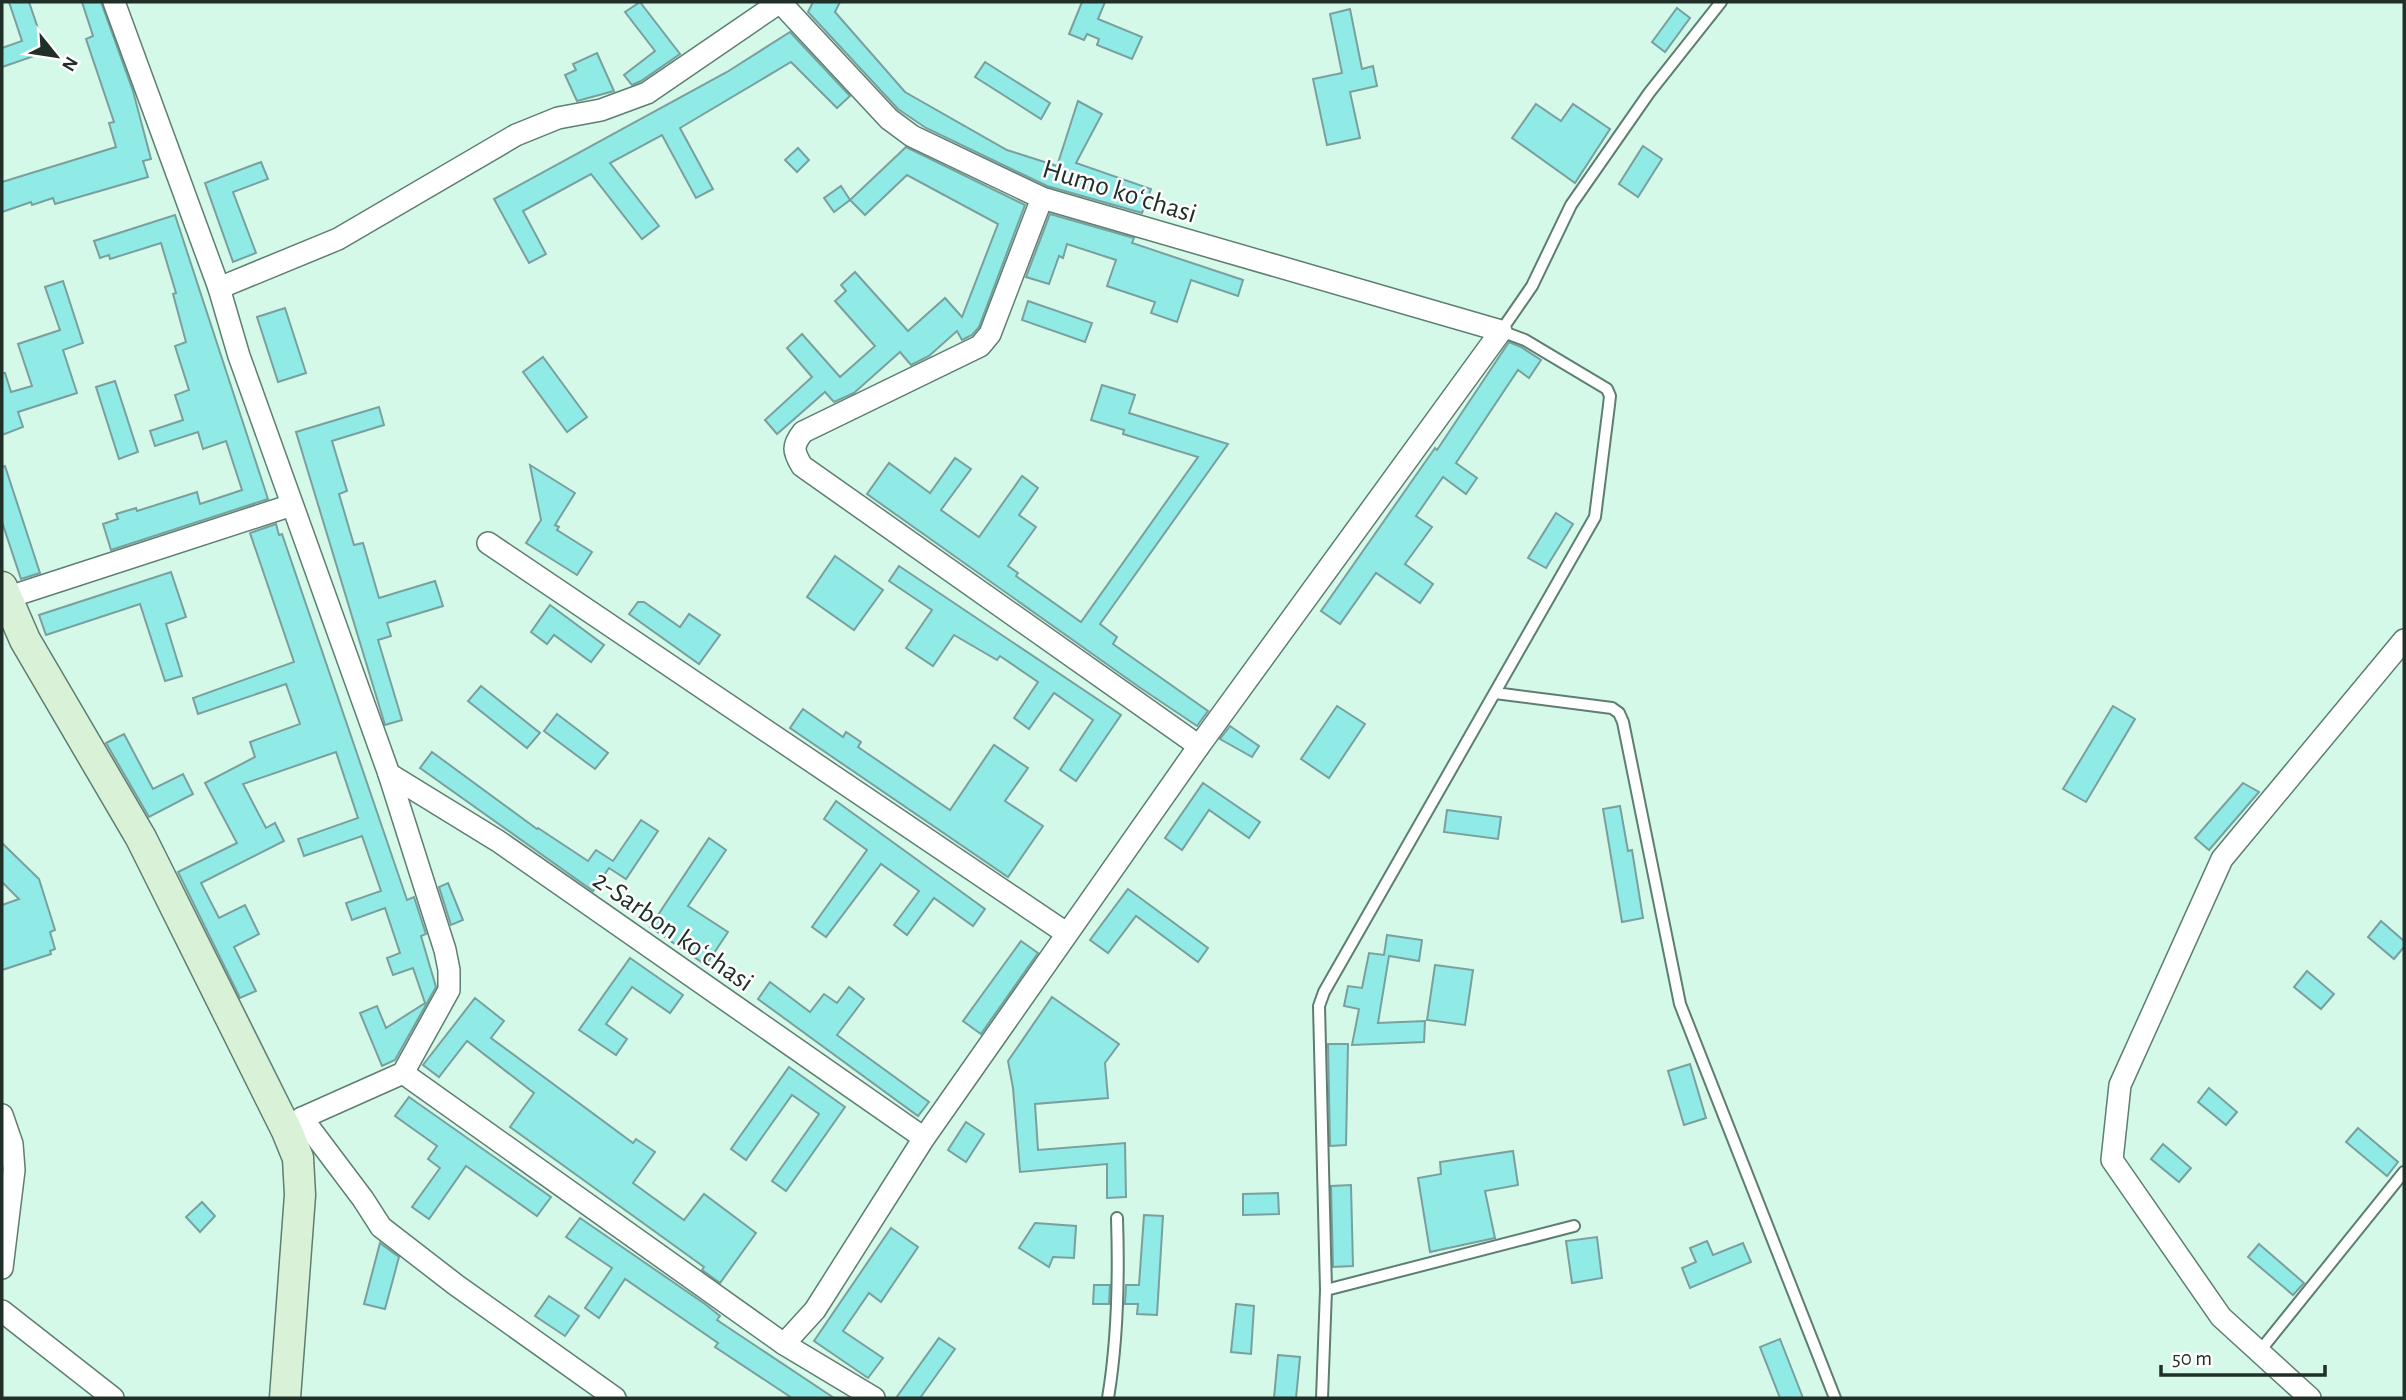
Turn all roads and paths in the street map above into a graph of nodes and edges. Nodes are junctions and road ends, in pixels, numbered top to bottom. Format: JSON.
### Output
{"nodes":[{"id":1,"x":114,"y":2,"type":"edge"},
{"id":2,"x":780,"y":2,"type":"edge"},
{"id":3,"x":1721,"y":2,"type":"edge"},
{"id":4,"x":1042,"y":198,"type":"junction"},
{"id":5,"x":219,"y":288,"type":"junction"},
{"id":6,"x":1501,"y":331,"type":"junction"},
{"id":7,"x":292,"y":505,"type":"junction"},
{"id":8,"x":488,"y":543,"type":"dead end"},
{"id":9,"x":4,"y":593,"type":"edge"},
{"id":10,"x":2404,"y":640,"type":"edge"},
{"id":11,"x":1495,"y":694,"type":"junction"},
{"id":12,"x":1199,"y":746,"type":"junction"},
{"id":13,"x":388,"y":774,"type":"junction"},
{"id":14,"x":1066,"y":933,"type":"junction"},
{"id":15,"x":403,"y":1073,"type":"junction"},
{"id":16,"x":2,"y":1115,"type":"edge"},
{"id":17,"x":295,"y":1124,"type":"junction"},
{"id":18,"x":924,"y":1138,"type":"junction"},
{"id":19,"x":2404,"y":1172,"type":"edge"},
{"id":20,"x":1117,"y":1218,"type":"dead end"},
{"id":21,"x":1574,"y":1226,"type":"dead end"},
{"id":22,"x":2,"y":1268,"type":"edge"},
{"id":23,"x":1326,"y":1290,"type":"junction"},
{"id":24,"x":2,"y":1311,"type":"edge"},
{"id":25,"x":784,"y":1344,"type":"junction"},
{"id":26,"x":2259,"y":1352,"type":"junction"},
{"id":27,"x":113,"y":1398,"type":"edge"},
{"id":28,"x":285,"y":1398,"type":"edge"},
{"id":29,"x":615,"y":1398,"type":"edge"},
{"id":30,"x":874,"y":1398,"type":"edge"},
{"id":31,"x":1108,"y":1398,"type":"edge"},
{"id":32,"x":1322,"y":1398,"type":"edge"},
{"id":33,"x":1835,"y":1398,"type":"edge"},
{"id":34,"x":2310,"y":1398,"type":"edge"}],
"edges":[{"from":1,"to":5,"type":"street"},
{"from":2,"to":4,"type":"street","name":"Humo koʻchasi"},
{"from":2,"to":5,"type":"street"},
{"from":3,"to":6,"type":"lane"},
{"from":4,"to":6,"type":"street","name":"Humo koʻchasi"},
{"from":4,"to":12,"type":"street"},
{"from":5,"to":7,"type":"street"},
{"from":6,"to":11,"type":"lane"},
{"from":6,"to":12,"type":"street"},
{"from":7,"to":9,"type":"street"},
{"from":7,"to":13,"type":"street"},
{"from":8,"to":14,"type":"street"},
{"from":9,"to":17,"type":"street"},
{"from":10,"to":26,"type":"street"},
{"from":11,"to":23,"type":"lane"},
{"from":11,"to":33,"type":"lane"},
{"from":12,"to":14,"type":"street"},
{"from":13,"to":15,"type":"street"},
{"from":13,"to":18,"type":"street","name":"2-Sarbon koʻchasi"},
{"from":14,"to":18,"type":"street"},
{"from":15,"to":17,"type":"street"},
{"from":15,"to":25,"type":"street"},
{"from":16,"to":22,"type":"street"},
{"from":17,"to":28,"type":"street"},
{"from":17,"to":29,"type":"street"},
{"from":18,"to":25,"type":"street"},
{"from":19,"to":26,"type":"lane"},
{"from":20,"to":31,"type":"lane"},
{"from":21,"to":23,"type":"lane"},
{"from":23,"to":32,"type":"lane"},
{"from":24,"to":27,"type":"street"},
{"from":25,"to":30,"type":"street"},
{"from":26,"to":34,"type":"street"}]}
